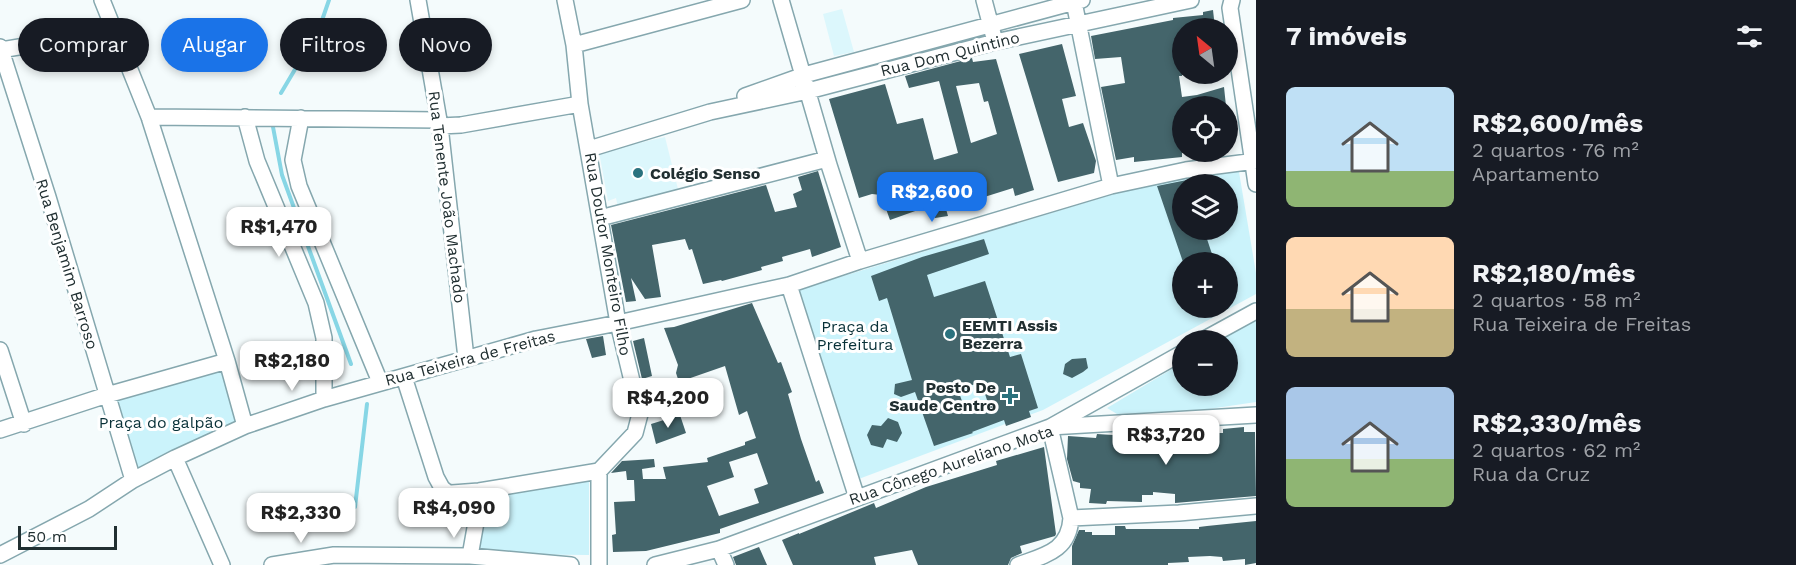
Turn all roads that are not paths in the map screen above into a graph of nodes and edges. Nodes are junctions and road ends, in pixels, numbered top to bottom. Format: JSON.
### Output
{"nodes":[{"id":1,"x":102,"y":0,"type":"edge"},
{"id":2,"x":418,"y":0,"type":"edge"},
{"id":3,"x":565,"y":0,"type":"edge"},
{"id":4,"x":742,"y":0,"type":"edge"},
{"id":5,"x":781,"y":0,"type":"edge"},
{"id":6,"x":984,"y":0,"type":"edge"},
{"id":7,"x":1191,"y":0,"type":"edge"},
{"id":8,"x":1078,"y":1,"type":"edge"},
{"id":9,"x":720,"y":3,"type":"edge"},
{"id":10,"x":1229,"y":3,"type":"edge"},
{"id":11,"x":110,"y":18,"type":"edge"},
{"id":12,"x":990,"y":24,"type":"junction"},
{"id":13,"x":1079,"y":24,"type":"junction"},
{"id":14,"x":995,"y":42,"type":"junction"},
{"id":15,"x":574,"y":45,"type":"junction"},
{"id":16,"x":18,"y":46,"type":"edge"},
{"id":17,"x":0,"y":49,"type":"edge"},
{"id":18,"x":131,"y":72,"type":"edge"},
{"id":19,"x":804,"y":75,"type":"junction"},
{"id":20,"x":808,"y":91,"type":"junction"},
{"id":21,"x":580,"y":104,"type":"junction"},
{"id":22,"x":710,"y":112,"type":"junction"},
{"id":23,"x":149,"y":117,"type":"junction"},
{"id":24,"x":244,"y":117,"type":"junction"},
{"id":25,"x":301,"y":118,"type":"junction"},
{"id":26,"x":439,"y":123,"type":"junction"},
{"id":27,"x":589,"y":149,"type":"junction"},
{"id":28,"x":827,"y":159,"type":"junction"},
{"id":29,"x":1254,"y":161,"type":"edge"},
{"id":30,"x":1256,"y":184,"type":"edge"},
{"id":31,"x":1111,"y":186,"type":"junction"},
{"id":32,"x":600,"y":218,"type":"junction"},
{"id":33,"x":860,"y":261,"type":"junction"},
{"id":34,"x":789,"y":285,"type":"junction"},
{"id":35,"x":1256,"y":310,"type":"edge"},
{"id":36,"x":618,"y":323,"type":"junction"},
{"id":37,"x":1221,"y":330,"type":"edge"},
{"id":38,"x":0,"y":350,"type":"edge"},
{"id":39,"x":466,"y":358,"type":"junction"},
{"id":40,"x":1172,"y":358,"type":"edge"},
{"id":41,"x":227,"y":361,"type":"junction"},
{"id":42,"x":404,"y":376,"type":"junction"},
{"id":43,"x":380,"y":382,"type":"junction"},
{"id":44,"x":107,"y":395,"type":"junction"},
{"id":45,"x":324,"y":399,"type":"junction"},
{"id":46,"x":1256,"y":415,"type":"edge"},
{"id":47,"x":24,"y":424,"type":"junction"},
{"id":48,"x":245,"y":426,"type":"junction"},
{"id":49,"x":1050,"y":428,"type":"junction"},
{"id":50,"x":0,"y":430,"type":"edge"},
{"id":51,"x":175,"y":458,"type":"junction"},
{"id":52,"x":599,"y":471,"type":"junction"},
{"id":53,"x":133,"y":480,"type":"junction"},
{"id":54,"x":478,"y":491,"type":"junction"},
{"id":55,"x":857,"y":498,"type":"junction"},
{"id":56,"x":1256,"y":506,"type":"edge"},
{"id":57,"x":1070,"y":524,"type":"junction"},
{"id":58,"x":719,"y":549,"type":"junction"},
{"id":59,"x":0,"y":555,"type":"edge"},
{"id":60,"x":470,"y":556,"type":"junction"},
{"id":61,"x":222,"y":565,"type":"edge"},
{"id":62,"x":272,"y":565,"type":"edge"},
{"id":63,"x":571,"y":565,"type":"edge"},
{"id":64,"x":599,"y":565,"type":"edge"},
{"id":65,"x":656,"y":565,"type":"edge"},
{"id":66,"x":726,"y":565,"type":"edge"},
{"id":67,"x":1018,"y":565,"type":"edge"}],
"edges":[{"from":1,"to":11,"type":"street"},
{"from":2,"to":26,"type":"street","name":"Rua Tenente João Machado"},
{"from":3,"to":15,"type":"street","name":"Rua Doutor Monteiro Filho"},
{"from":4,"to":9,"type":"street"},
{"from":5,"to":19,"type":"street"},
{"from":6,"to":12,"type":"street"},
{"from":7,"to":13,"type":"street","name":"Rua Dom Quintino"},
{"from":8,"to":12,"type":"street","name":"Rua Dom Quintino"},
{"from":8,"to":13,"type":"street"},
{"from":9,"to":15,"type":"street"},
{"from":10,"to":29,"type":"street"},
{"from":12,"to":14,"type":"street"},
{"from":12,"to":19,"type":"street","name":"Rua Dom Quintino"},
{"from":13,"to":14,"type":"street","name":"Rua Dom Quintino"},
{"from":13,"to":31,"type":"street"},
{"from":14,"to":20,"type":"street","name":"Rua Dom Quintino"},
{"from":15,"to":21,"type":"street","name":"Rua Doutor Monteiro Filho"},
{"from":16,"to":17,"type":"street"},
{"from":17,"to":44,"type":"street","name":"Rua Benjamim Barroso"},
{"from":18,"to":23,"type":"street"},
{"from":19,"to":20,"type":"street"},
{"from":19,"to":22,"type":"street","name":"Rua Dom Quintino"},
{"from":20,"to":22,"type":"street","name":"Rua Dom Quintino"},
{"from":20,"to":28,"type":"street"},
{"from":21,"to":26,"type":"street"},
{"from":21,"to":27,"type":"street","name":"Rua Doutor Monteiro Filho"},
{"from":22,"to":27,"type":"street","name":"Rua Dom Quintino"},
{"from":23,"to":24,"type":"street"},
{"from":23,"to":41,"type":"street"},
{"from":24,"to":25,"type":"street"},
{"from":24,"to":45,"type":"street"},
{"from":25,"to":26,"type":"street"},
{"from":25,"to":43,"type":"street"},
{"from":26,"to":39,"type":"street","name":"Rua Tenente João Machado"},
{"from":27,"to":32,"type":"street","name":"Rua Doutor Monteiro Filho"},
{"from":28,"to":32,"type":"street"},
{"from":28,"to":33,"type":"street"},
{"from":29,"to":30,"type":"street"},
{"from":29,"to":31,"type":"street","name":"Rua Teixeira de Freitas"},
{"from":31,"to":33,"type":"street","name":"Rua Teixeira de Freitas"},
{"from":32,"to":36,"type":"street","name":"Rua Doutor Monteiro Filho"},
{"from":33,"to":34,"type":"street","name":"Rua Teixeira de Freitas"},
{"from":34,"to":36,"type":"street","name":"Rua Teixeira de Freitas"},
{"from":34,"to":55,"type":"street"},
{"from":35,"to":37,"type":"street"},
{"from":36,"to":39,"type":"street","name":"Rua Teixeira de Freitas"},
{"from":36,"to":52,"type":"street","name":"Rua Doutor Monteiro Filho"},
{"from":38,"to":47,"type":"street"},
{"from":39,"to":42,"type":"street","name":"Rua Teixeira de Freitas"},
{"from":40,"to":49,"type":"street"},
{"from":41,"to":44,"type":"street"},
{"from":41,"to":48,"type":"street"},
{"from":42,"to":43,"type":"street","name":"Rua Teixeira de Freitas"},
{"from":42,"to":54,"type":"street"},
{"from":43,"to":45,"type":"street","name":"Rua Teixeira de Freitas"},
{"from":44,"to":47,"type":"street"},
{"from":44,"to":53,"type":"street","name":"Rua Benjamim Barroso"},
{"from":45,"to":48,"type":"street","name":"Rua Teixeira de Freitas"},
{"from":46,"to":49,"type":"street","name":"Rua Cônego Aureliano Mota"},
{"from":47,"to":50,"type":"street"},
{"from":48,"to":51,"type":"street","name":"Rua Teixeira de Freitas"},
{"from":49,"to":55,"type":"street","name":"Rua Cônego Aureliano Mota"},
{"from":49,"to":57,"type":"street"},
{"from":51,"to":53,"type":"street","name":"Rua Teixeira de Freitas"},
{"from":51,"to":61,"type":"street"},
{"from":52,"to":54,"type":"street"},
{"from":52,"to":64,"type":"street"},
{"from":53,"to":59,"type":"street","name":"Rua Teixeira de Freitas"},
{"from":54,"to":60,"type":"street"},
{"from":55,"to":58,"type":"street","name":"Rua Cônego Aureliano Mota"},
{"from":56,"to":57,"type":"street"},
{"from":57,"to":67,"type":"street"},
{"from":58,"to":65,"type":"street","name":"Rua Cônego Aureliano Mota"},
{"from":58,"to":66,"type":"street"},
{"from":60,"to":62,"type":"street"},
{"from":60,"to":63,"type":"street"}]}
